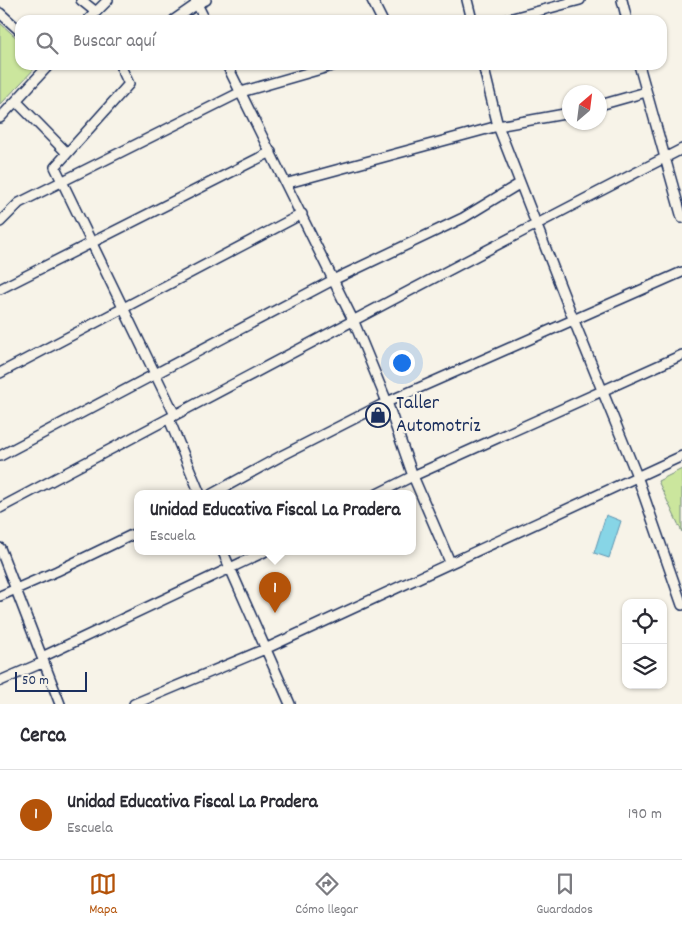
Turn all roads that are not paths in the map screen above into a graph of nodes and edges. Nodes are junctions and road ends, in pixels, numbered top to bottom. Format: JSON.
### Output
{"nodes":[{"id":1,"x":81,"y":0,"type":"edge"},
{"id":2,"x":108,"y":0,"type":"edge"},
{"id":3,"x":206,"y":0,"type":"edge"},
{"id":4,"x":372,"y":0,"type":"edge"},
{"id":5,"x":467,"y":0,"type":"edge"},
{"id":6,"x":580,"y":0,"type":"edge"},
{"id":7,"x":622,"y":0,"type":"edge"},
{"id":8,"x":196,"y":2,"type":"edge"},
{"id":9,"x":96,"y":12,"type":"junction"},
{"id":10,"x":0,"y":13,"type":"edge"},
{"id":11,"x":93,"y":15,"type":"edge"},
{"id":12,"x":180,"y":15,"type":"edge"},
{"id":13,"x":202,"y":15,"type":"edge"},
{"id":14,"x":380,"y":15,"type":"edge"},
{"id":15,"x":471,"y":15,"type":"edge"},
{"id":16,"x":524,"y":15,"type":"edge"},
{"id":17,"x":626,"y":15,"type":"edge"},
{"id":18,"x":15,"y":26,"type":"edge"},
{"id":19,"x":44,"y":70,"type":"edge"},
{"id":20,"x":122,"y":70,"type":"edge"},
{"id":21,"x":230,"y":70,"type":"edge"},
{"id":22,"x":317,"y":70,"type":"edge"},
{"id":23,"x":484,"y":70,"type":"edge"},
{"id":24,"x":640,"y":70,"type":"edge"},
{"id":25,"x":241,"y":92,"type":"junction"},
{"id":26,"x":646,"y":92,"type":"junction"},
{"id":27,"x":16,"y":101,"type":"junction"},
{"id":28,"x":607,"y":102,"type":"edge"},
{"id":29,"x":562,"y":114,"type":"edge"},
{"id":30,"x":0,"y":118,"type":"edge"},
{"id":31,"x":498,"y":126,"type":"junction"},
{"id":32,"x":682,"y":149,"type":"edge"},
{"id":33,"x":272,"y":152,"type":"junction"},
{"id":34,"x":68,"y":153,"type":"junction"},
{"id":35,"x":665,"y":158,"type":"junction"},
{"id":36,"x":62,"y":181,"type":"junction"},
{"id":37,"x":288,"y":183,"type":"junction"},
{"id":38,"x":519,"y":184,"type":"junction"},
{"id":39,"x":302,"y":214,"type":"junction"},
{"id":40,"x":682,"y":218,"type":"edge"},
{"id":41,"x":0,"y":222,"type":"edge"},
{"id":42,"x":535,"y":223,"type":"junction"},
{"id":43,"x":92,"y":242,"type":"junction"},
{"id":44,"x":682,"y":272,"type":"edge"},
{"id":45,"x":334,"y":279,"type":"junction"},
{"id":46,"x":0,"y":289,"type":"edge"},
{"id":47,"x":124,"y":308,"type":"junction"},
{"id":48,"x":574,"y":321,"type":"junction"},
{"id":49,"x":354,"y":322,"type":"junction"},
{"id":50,"x":682,"y":355,"type":"edge"},
{"id":51,"x":0,"y":374,"type":"edge"},
{"id":52,"x":156,"y":375,"type":"junction"},
{"id":53,"x":602,"y":391,"type":"junction"},
{"id":54,"x":387,"y":402,"type":"junction"},
{"id":55,"x":172,"y":417,"type":"junction"},
{"id":56,"x":0,"y":456,"type":"edge"},
{"id":57,"x":682,"y":456,"type":"edge"},
{"id":58,"x":413,"y":476,"type":"junction"},
{"id":59,"x":637,"y":476,"type":"junction"},
{"id":60,"x":199,"y":490,"type":"edge"},
{"id":61,"x":219,"y":490,"type":"edge"},
{"id":62,"x":385,"y":490,"type":"edge"},
{"id":63,"x":0,"y":508,"type":"edge"},
{"id":64,"x":134,"y":534,"type":"edge"},
{"id":65,"x":0,"y":548,"type":"edge"},
{"id":66,"x":225,"y":555,"type":"edge"},
{"id":67,"x":258,"y":555,"type":"edge"},
{"id":68,"x":450,"y":562,"type":"junction"},
{"id":69,"x":230,"y":568,"type":"junction"},
{"id":70,"x":16,"y":588,"type":"junction"},
{"id":71,"x":0,"y":596,"type":"edge"},
{"id":72,"x":682,"y":605,"type":"edge"},
{"id":73,"x":265,"y":649,"type":"junction"},
{"id":74,"x":43,"y":659,"type":"junction"},
{"id":75,"x":0,"y":681,"type":"edge"},
{"id":76,"x":60,"y":704,"type":"edge"},
{"id":77,"x":134,"y":704,"type":"edge"},
{"id":78,"x":290,"y":704,"type":"edge"}],
"edges":[{"from":1,"to":9,"type":"street"},
{"from":2,"to":9,"type":"street"},
{"from":3,"to":8,"type":"street"},
{"from":4,"to":14,"type":"street"},
{"from":5,"to":15,"type":"street"},
{"from":6,"to":16,"type":"street"},
{"from":7,"to":17,"type":"street"},
{"from":8,"to":12,"type":"street"},
{"from":8,"to":13,"type":"street"},
{"from":9,"to":11,"type":"street"},
{"from":10,"to":18,"type":"street"},
{"from":19,"to":27,"type":"street"},
{"from":20,"to":34,"type":"street"},
{"from":21,"to":25,"type":"street"},
{"from":22,"to":25,"type":"street"},
{"from":23,"to":31,"type":"street"},
{"from":24,"to":26,"type":"street"},
{"from":25,"to":33,"type":"street"},
{"from":25,"to":36,"type":"street"},
{"from":26,"to":28,"type":"street"},
{"from":26,"to":35,"type":"street"},
{"from":27,"to":30,"type":"street"},
{"from":27,"to":34,"type":"street"},
{"from":29,"to":31,"type":"street"},
{"from":31,"to":37,"type":"street"},
{"from":31,"to":38,"type":"street"},
{"from":32,"to":35,"type":"street"},
{"from":33,"to":37,"type":"street"},
{"from":33,"to":43,"type":"street"},
{"from":34,"to":36,"type":"street"},
{"from":35,"to":40,"type":"street"},
{"from":35,"to":42,"type":"street"},
{"from":36,"to":41,"type":"street"},
{"from":36,"to":43,"type":"street"},
{"from":37,"to":39,"type":"street"},
{"from":38,"to":42,"type":"street"},
{"from":38,"to":45,"type":"street"},
{"from":39,"to":45,"type":"street"},
{"from":39,"to":47,"type":"street"},
{"from":42,"to":48,"type":"street"},
{"from":42,"to":49,"type":"street"},
{"from":43,"to":46,"type":"street"},
{"from":43,"to":47,"type":"street"},
{"from":44,"to":48,"type":"street"},
{"from":45,"to":49,"type":"street"},
{"from":45,"to":52,"type":"street"},
{"from":47,"to":51,"type":"street"},
{"from":47,"to":52,"type":"street"},
{"from":48,"to":53,"type":"street"},
{"from":48,"to":54,"type":"street"},
{"from":49,"to":54,"type":"street"},
{"from":49,"to":55,"type":"street"},
{"from":50,"to":53,"type":"street"},
{"from":52,"to":55,"type":"street"},
{"from":52,"to":56,"type":"street"},
{"from":53,"to":58,"type":"street"},
{"from":53,"to":59,"type":"street"},
{"from":54,"to":58,"type":"street"},
{"from":54,"to":61,"type":"street"},
{"from":55,"to":60,"type":"street"},
{"from":55,"to":63,"type":"street"},
{"from":57,"to":59,"type":"street"},
{"from":58,"to":62,"type":"street"},
{"from":58,"to":68,"type":"street"},
{"from":59,"to":68,"type":"street"},
{"from":59,"to":72,"type":"street"},
{"from":64,"to":70,"type":"street"},
{"from":65,"to":70,"type":"street"},
{"from":66,"to":69,"type":"street"},
{"from":67,"to":69,"type":"street"},
{"from":68,"to":73,"type":"street"},
{"from":69,"to":73,"type":"street"},
{"from":69,"to":74,"type":"street"},
{"from":70,"to":71,"type":"street"},
{"from":70,"to":74,"type":"street"},
{"from":73,"to":77,"type":"street"},
{"from":73,"to":78,"type":"street"},
{"from":74,"to":75,"type":"street"},
{"from":74,"to":76,"type":"street"}]}
